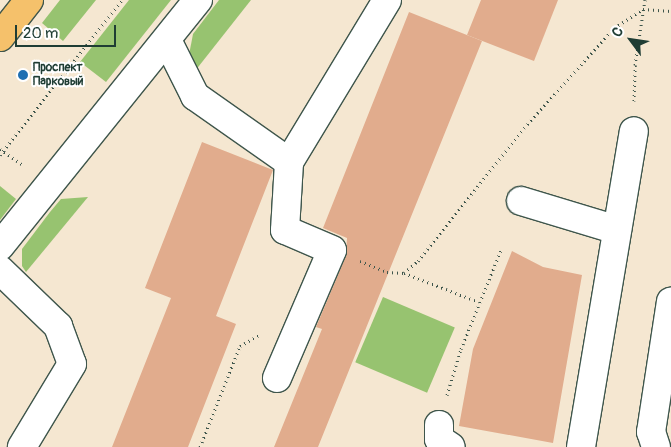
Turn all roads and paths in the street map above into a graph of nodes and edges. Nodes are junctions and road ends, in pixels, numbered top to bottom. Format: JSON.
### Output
{"nodes":[{"id":1,"x":29,"y":0,"type":"edge"},
{"id":2,"x":122,"y":0,"type":"edge"},
{"id":3,"x":198,"y":0,"type":"edge"},
{"id":4,"x":387,"y":0,"type":"edge"},
{"id":5,"x":645,"y":0,"type":"edge"},
{"id":6,"x":643,"y":9,"type":"junction"},
{"id":7,"x":671,"y":11,"type":"edge"},
{"id":8,"x":0,"y":37,"type":"edge"},
{"id":9,"x":167,"y":40,"type":"junction"},
{"id":10,"x":634,"y":131,"type":"joint"},
{"id":11,"x":0,"y":155,"type":"edge"},
{"id":12,"x":289,"y":162,"type":"junction"},
{"id":13,"x":521,"y":201,"type":"dead end"},
{"id":14,"x":617,"y":230,"type":"junction"},
{"id":15,"x":0,"y":246,"type":"edge"},
{"id":16,"x":332,"y":250,"type":"junction"},
{"id":17,"x":501,"y":250,"type":"dead end"},
{"id":18,"x":0,"y":270,"type":"edge"},
{"id":19,"x":404,"y":273,"type":"junction"},
{"id":20,"x":480,"y":302,"type":"junction"},
{"id":21,"x":671,"y":302,"type":"edge"},
{"id":22,"x":265,"y":332,"type":"dead end"},
{"id":23,"x":277,"y":378,"type":"dead end"},
{"id":24,"x":445,"y":436,"type":"edge"},
{"id":25,"x":22,"y":447,"type":"edge"},
{"id":26,"x":200,"y":447,"type":"edge"},
{"id":27,"x":581,"y":447,"type":"edge"},
{"id":28,"x":656,"y":447,"type":"edge"}],
"edges":[{"from":1,"to":8,"type":"main road"},
{"from":2,"to":11,"type":"path"},
{"from":3,"to":9,"type":"street"},
{"from":4,"to":12,"type":"street"},
{"from":5,"to":6,"type":"path"},
{"from":6,"to":7,"type":"path"},
{"from":6,"to":10,"type":"path"},
{"from":6,"to":19,"type":"path"},
{"from":9,"to":12,"type":"street"},
{"from":9,"to":15,"type":"street"},
{"from":10,"to":14,"type":"street"},
{"from":12,"to":16,"type":"street"},
{"from":13,"to":14,"type":"street"},
{"from":14,"to":27,"type":"street"},
{"from":16,"to":19,"type":"path"},
{"from":16,"to":23,"type":"street"},
{"from":17,"to":20,"type":"path"},
{"from":18,"to":25,"type":"street"},
{"from":19,"to":20,"type":"path"},
{"from":20,"to":24,"type":"path"},
{"from":21,"to":28,"type":"street"},
{"from":22,"to":26,"type":"path"}]}
